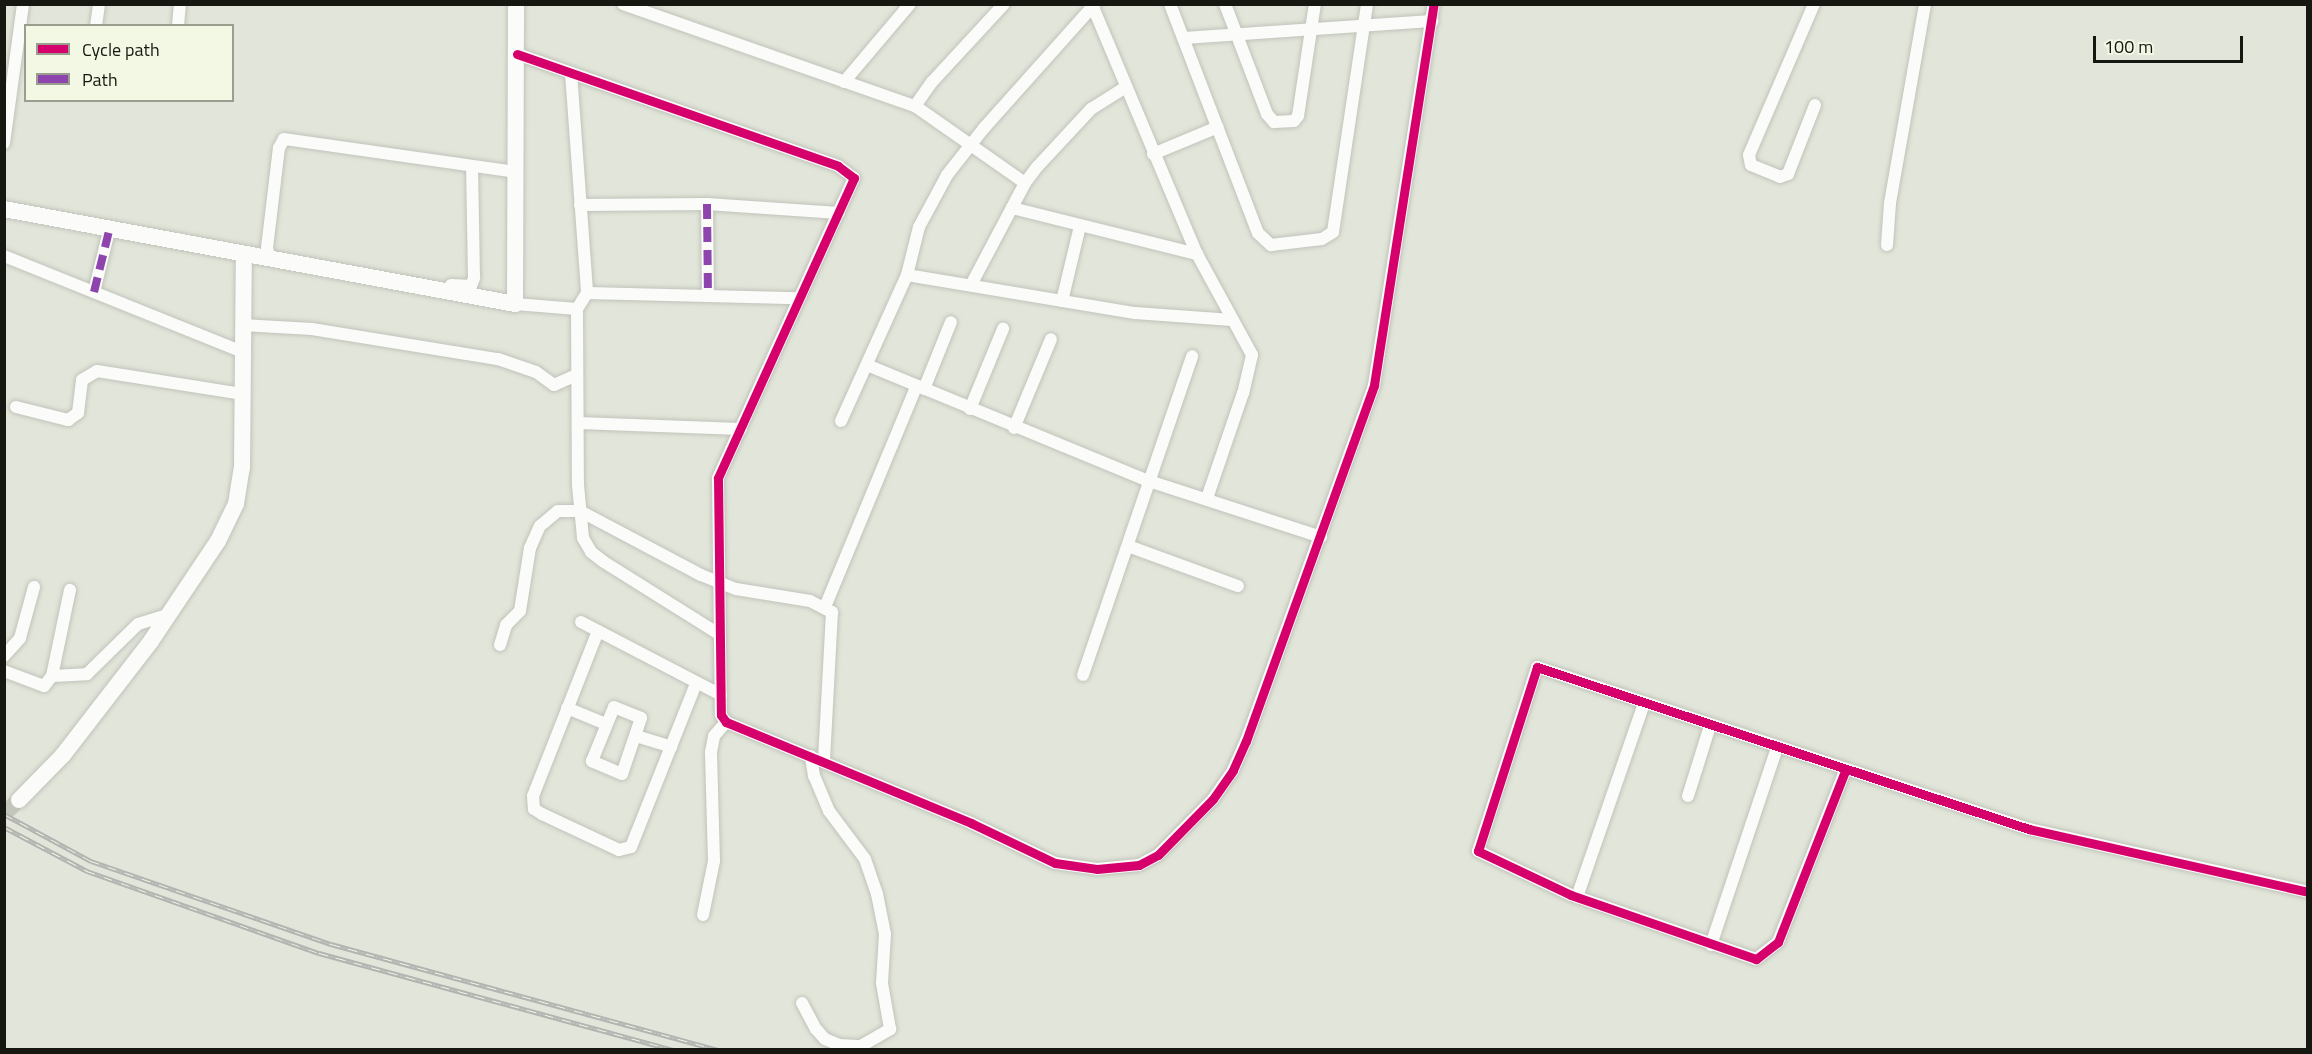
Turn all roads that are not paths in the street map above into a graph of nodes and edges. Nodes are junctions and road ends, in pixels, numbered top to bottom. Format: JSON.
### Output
{"nodes":[{"id":1,"x":23,"y":4,"type":"edge"},
{"id":2,"x":99,"y":4,"type":"edge"},
{"id":3,"x":180,"y":4,"type":"edge"},
{"id":4,"x":516,"y":4,"type":"edge"},
{"id":5,"x":623,"y":4,"type":"edge"},
{"id":6,"x":910,"y":4,"type":"edge"},
{"id":7,"x":1004,"y":4,"type":"edge"},
{"id":8,"x":1170,"y":4,"type":"edge"},
{"id":9,"x":1225,"y":4,"type":"edge"},
{"id":10,"x":1315,"y":4,"type":"edge"},
{"id":11,"x":1367,"y":4,"type":"edge"},
{"id":12,"x":1434,"y":4,"type":"edge"},
{"id":13,"x":1814,"y":4,"type":"edge"},
{"id":14,"x":1925,"y":4,"type":"edge"},
{"id":15,"x":1094,"y":6,"type":"edge"},
{"id":16,"x":1432,"y":21,"type":"junction"},
{"id":17,"x":96,"y":24,"type":"edge"},
{"id":18,"x":178,"y":24,"type":"edge"},
{"id":19,"x":1364,"y":25,"type":"junction"},
{"id":20,"x":1312,"y":29,"type":"junction"},
{"id":21,"x":1237,"y":34,"type":"junction"},
{"id":22,"x":1183,"y":38,"type":"junction"},
{"id":23,"x":517,"y":54,"type":"junction"},
{"id":24,"x":571,"y":73,"type":"junction"},
{"id":25,"x":844,"y":82,"type":"junction"},
{"id":26,"x":1126,"y":87,"type":"junction"},
{"id":27,"x":1815,"y":105,"type":"dead end"},
{"id":28,"x":915,"y":106,"type":"junction"},
{"id":29,"x":1218,"y":127,"type":"junction"},
{"id":30,"x":4,"y":143,"type":"edge"},
{"id":31,"x":972,"y":143,"type":"junction"},
{"id":32,"x":1153,"y":154,"type":"junction"},
{"id":33,"x":472,"y":166,"type":"junction"},
{"id":34,"x":516,"y":172,"type":"junction"},
{"id":35,"x":1025,"y":183,"type":"junction"},
{"id":36,"x":707,"y":204,"type":"junction"},
{"id":37,"x":580,"y":205,"type":"junction"},
{"id":38,"x":1012,"y":208,"type":"junction"},
{"id":39,"x":4,"y":209,"type":"edge"},
{"id":40,"x":839,"y":213,"type":"junction"},
{"id":41,"x":1080,"y":226,"type":"junction"},
{"id":42,"x":110,"y":227,"type":"junction"},
{"id":43,"x":1887,"y":245,"type":"dead end"},
{"id":44,"x":244,"y":254,"type":"junction"},
{"id":45,"x":1197,"y":254,"type":"junction"},
{"id":46,"x":4,"y":256,"type":"edge"},
{"id":47,"x":270,"y":258,"type":"junction"},
{"id":48,"x":318,"y":264,"type":"dead end"},
{"id":49,"x":907,"y":275,"type":"junction"},
{"id":50,"x":971,"y":285,"type":"junction"},
{"id":51,"x":94,"y":292,"type":"junction"},
{"id":52,"x":587,"y":292,"type":"junction"},
{"id":53,"x":708,"y":296,"type":"junction"},
{"id":54,"x":798,"y":298,"type":"junction"},
{"id":55,"x":1062,"y":301,"type":"junction"},
{"id":56,"x":516,"y":304,"type":"junction"},
{"id":57,"x":577,"y":309,"type":"junction"},
{"id":58,"x":1232,"y":320,"type":"junction"},
{"id":59,"x":951,"y":322,"type":"dead end"},
{"id":60,"x":242,"y":325,"type":"junction"},
{"id":61,"x":1003,"y":329,"type":"dead end"},
{"id":62,"x":1051,"y":339,"type":"dead end"},
{"id":63,"x":243,"y":352,"type":"junction"},
{"id":64,"x":1192,"y":356,"type":"dead end"},
{"id":65,"x":867,"y":365,"type":"junction"},
{"id":66,"x":576,"y":375,"type":"junction"},
{"id":67,"x":920,"y":388,"type":"junction"},
{"id":68,"x":243,"y":394,"type":"junction"},
{"id":69,"x":16,"y":407,"type":"dead end"},
{"id":70,"x":970,"y":409,"type":"junction"},
{"id":71,"x":841,"y":421,"type":"dead end"},
{"id":72,"x":578,"y":423,"type":"junction"},
{"id":73,"x":1014,"y":428,"type":"junction"},
{"id":74,"x":741,"y":429,"type":"junction"},
{"id":75,"x":1149,"y":481,"type":"junction"},
{"id":76,"x":1207,"y":498,"type":"junction"},
{"id":77,"x":580,"y":511,"type":"junction"},
{"id":78,"x":1321,"y":537,"type":"junction"},
{"id":79,"x":1128,"y":546,"type":"junction"},
{"id":80,"x":718,"y":582,"type":"junction"},
{"id":81,"x":1238,"y":586,"type":"dead end"},
{"id":82,"x":34,"y":587,"type":"dead end"},
{"id":83,"x":69,"y":591,"type":"dead end"},
{"id":84,"x":825,"y":607,"type":"junction"},
{"id":85,"x":167,"y":613,"type":"junction"},
{"id":86,"x":581,"y":621,"type":"dead end"},
{"id":87,"x":598,"y":631,"type":"junction"},
{"id":88,"x":719,"y":634,"type":"junction"},
{"id":89,"x":500,"y":645,"type":"dead end"},
{"id":90,"x":4,"y":656,"type":"edge"},
{"id":91,"x":4,"y":671,"type":"edge"},
{"id":92,"x":1083,"y":675,"type":"dead end"},
{"id":93,"x":52,"y":676,"type":"junction"},
{"id":94,"x":696,"y":684,"type":"junction"},
{"id":95,"x":721,"y":695,"type":"junction"},
{"id":96,"x":1644,"y":704,"type":"junction"},
{"id":97,"x":567,"y":708,"type":"junction"},
{"id":98,"x":726,"y":722,"type":"junction"},
{"id":99,"x":606,"y":724,"type":"junction"},
{"id":100,"x":1710,"y":726,"type":"junction"},
{"id":101,"x":636,"y":736,"type":"junction"},
{"id":102,"x":671,"y":747,"type":"junction"},
{"id":103,"x":1777,"y":747,"type":"junction"},
{"id":104,"x":811,"y":756,"type":"junction"},
{"id":105,"x":824,"y":761,"type":"junction"},
{"id":106,"x":1845,"y":771,"type":"junction"},
{"id":107,"x":1688,"y":796,"type":"dead end"},
{"id":108,"x":16,"y":798,"type":"tunnel mouth"},
{"id":109,"x":2307,"y":892,"type":"edge"},
{"id":110,"x":1577,"y":897,"type":"junction"},
{"id":111,"x":703,"y":915,"type":"dead end"},
{"id":112,"x":1711,"y":945,"type":"junction"},
{"id":113,"x":802,"y":1003,"type":"dead end"}],
"edges":[{"from":1,"to":30,"type":"street"},
{"from":2,"to":17,"type":"street"},
{"from":3,"to":18,"type":"street"},
{"from":4,"to":23,"type":"street"},
{"from":5,"to":25,"type":"street"},
{"from":6,"to":25,"type":"street"},
{"from":7,"to":28,"type":"street"},
{"from":8,"to":22,"type":"street"},
{"from":9,"to":21,"type":"street"},
{"from":10,"to":20,"type":"street"},
{"from":11,"to":19,"type":"street"},
{"from":12,"to":16,"type":"street"},
{"from":13,"to":27,"type":"street"},
{"from":14,"to":43,"type":"street"},
{"from":15,"to":26,"type":"street"},
{"from":15,"to":31,"type":"street"},
{"from":16,"to":19,"type":"street"},
{"from":16,"to":78,"type":"street"},
{"from":19,"to":20,"type":"street"},
{"from":19,"to":29,"type":"street"},
{"from":20,"to":21,"type":"street"},
{"from":20,"to":21,"type":"street"},
{"from":21,"to":22,"type":"street"},
{"from":22,"to":29,"type":"street"},
{"from":23,"to":24,"type":"street"},
{"from":23,"to":34,"type":"street"},
{"from":24,"to":37,"type":"street"},
{"from":24,"to":40,"type":"street"},
{"from":25,"to":28,"type":"street"},
{"from":26,"to":32,"type":"street"},
{"from":26,"to":35,"type":"street"},
{"from":28,"to":31,"type":"street"},
{"from":29,"to":32,"type":"street"},
{"from":31,"to":35,"type":"street"},
{"from":31,"to":49,"type":"street"},
{"from":32,"to":45,"type":"street"},
{"from":33,"to":34,"type":"street"},
{"from":33,"to":47,"type":"street"},
{"from":33,"to":48,"type":"street"},
{"from":34,"to":56,"type":"street"},
{"from":35,"to":38,"type":"street"},
{"from":36,"to":37,"type":"street"},
{"from":36,"to":40,"type":"street"},
{"from":36,"to":53,"type":"street"},
{"from":37,"to":52,"type":"street"},
{"from":38,"to":41,"type":"street"},
{"from":38,"to":50,"type":"street"},
{"from":39,"to":42,"type":"street"},
{"from":40,"to":54,"type":"street"},
{"from":41,"to":45,"type":"street"},
{"from":41,"to":55,"type":"street"},
{"from":42,"to":44,"type":"street"},
{"from":42,"to":51,"type":"street"},
{"from":44,"to":47,"type":"street"},
{"from":44,"to":60,"type":"street"},
{"from":45,"to":58,"type":"street"},
{"from":46,"to":51,"type":"street"},
{"from":47,"to":56,"type":"street"},
{"from":49,"to":50,"type":"street"},
{"from":49,"to":65,"type":"street"},
{"from":50,"to":55,"type":"street"},
{"from":51,"to":63,"type":"street"},
{"from":52,"to":53,"type":"street"},
{"from":52,"to":57,"type":"street"},
{"from":53,"to":54,"type":"street"},
{"from":54,"to":74,"type":"street"},
{"from":55,"to":58,"type":"street"},
{"from":56,"to":57,"type":"street"},
{"from":57,"to":66,"type":"street"},
{"from":58,"to":76,"type":"street"},
{"from":59,"to":67,"type":"street"},
{"from":60,"to":63,"type":"street"},
{"from":60,"to":66,"type":"street"},
{"from":61,"to":70,"type":"street"},
{"from":62,"to":73,"type":"street"},
{"from":63,"to":68,"type":"street"},
{"from":64,"to":75,"type":"street"},
{"from":65,"to":67,"type":"street"},
{"from":65,"to":71,"type":"street"},
{"from":66,"to":72,"type":"street"},
{"from":67,"to":70,"type":"street"},
{"from":67,"to":84,"type":"street"},
{"from":68,"to":69,"type":"street"},
{"from":68,"to":85,"type":"street"},
{"from":70,"to":73,"type":"street"},
{"from":72,"to":74,"type":"street"},
{"from":72,"to":77,"type":"street"},
{"from":73,"to":75,"type":"street"},
{"from":74,"to":80,"type":"street"},
{"from":75,"to":76,"type":"street"},
{"from":75,"to":79,"type":"street"},
{"from":76,"to":78,"type":"street"},
{"from":77,"to":80,"type":"street"},
{"from":77,"to":88,"type":"street"},
{"from":77,"to":89,"type":"street"},
{"from":78,"to":105,"type":"street"},
{"from":79,"to":81,"type":"street"},
{"from":79,"to":92,"type":"street"},
{"from":80,"to":84,"type":"street"},
{"from":80,"to":88,"type":"street"},
{"from":82,"to":90,"type":"street"},
{"from":83,"to":93,"type":"street"},
{"from":84,"to":105,"type":"street"},
{"from":85,"to":93,"type":"street"},
{"from":85,"to":108,"type":"street"},
{"from":86,"to":87,"type":"street"},
{"from":87,"to":94,"type":"street"},
{"from":87,"to":97,"type":"street"},
{"from":88,"to":95,"type":"street"},
{"from":91,"to":93,"type":"street"},
{"from":94,"to":95,"type":"street"},
{"from":94,"to":102,"type":"street"},
{"from":95,"to":98,"type":"street"},
{"from":96,"to":100,"type":"street"},
{"from":96,"to":110,"type":"street"},
{"from":96,"to":110,"type":"street"},
{"from":97,"to":99,"type":"street"},
{"from":97,"to":102,"type":"street"},
{"from":98,"to":104,"type":"street"},
{"from":98,"to":111,"type":"street"},
{"from":99,"to":101,"type":"street"},
{"from":99,"to":101,"type":"street"},
{"from":100,"to":103,"type":"street"},
{"from":100,"to":107,"type":"street"},
{"from":101,"to":102,"type":"street"},
{"from":103,"to":106,"type":"street"},
{"from":103,"to":112,"type":"street"},
{"from":104,"to":105,"type":"street"},
{"from":104,"to":113,"type":"street"},
{"from":106,"to":109,"type":"street"},
{"from":106,"to":112,"type":"street"},
{"from":110,"to":112,"type":"street"}]}
